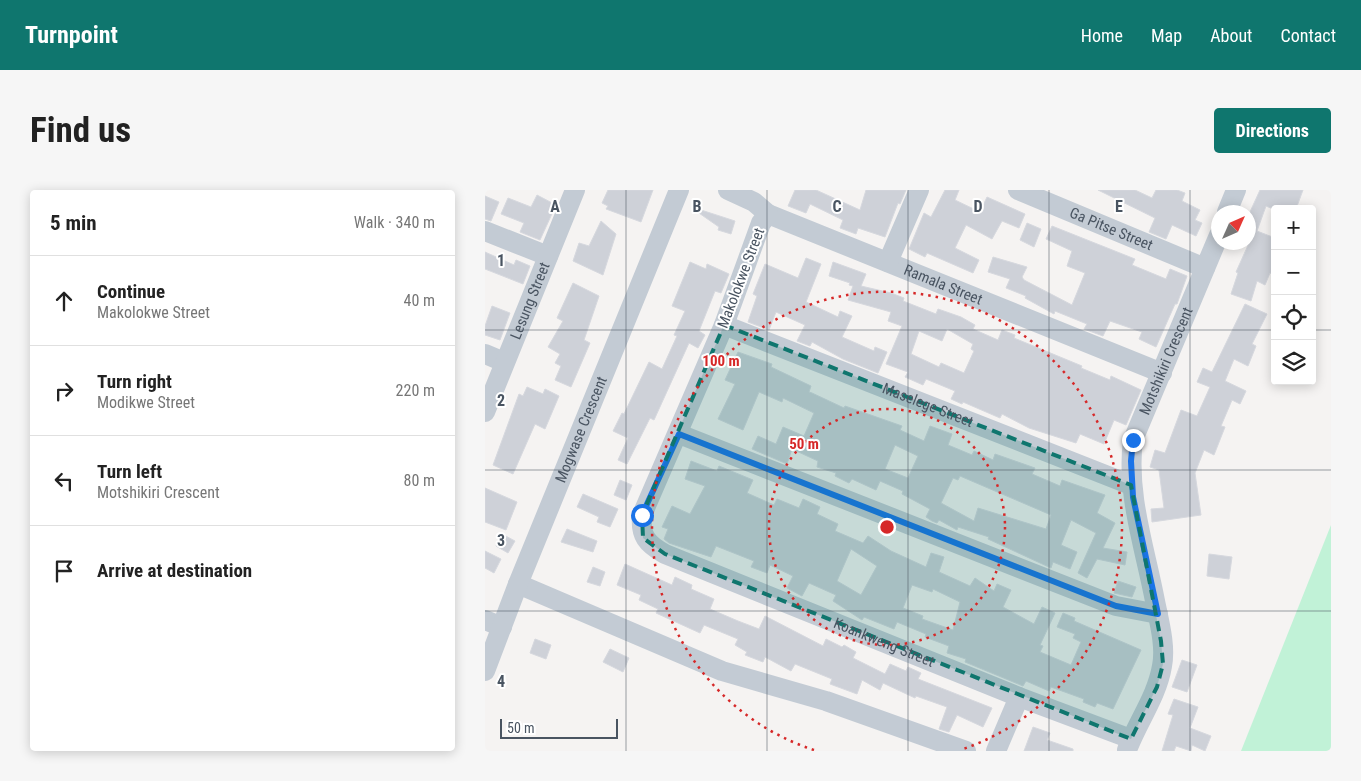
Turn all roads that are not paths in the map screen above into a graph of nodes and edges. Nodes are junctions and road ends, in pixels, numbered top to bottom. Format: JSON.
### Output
{"nodes":[{"id":1,"x":575,"y":190,"type":"edge"},
{"id":2,"x":679,"y":190,"type":"edge"},
{"id":3,"x":727,"y":190,"type":"edge"},
{"id":4,"x":919,"y":190,"type":"edge"},
{"id":5,"x":1019,"y":190,"type":"edge"},
{"id":6,"x":1236,"y":190,"type":"edge"},
{"id":7,"x":1230,"y":205,"type":"edge"},
{"id":8,"x":768,"y":214,"type":"junction"},
{"id":9,"x":485,"y":231,"type":"edge"},
{"id":10,"x":1213,"y":250,"type":"edge"},
{"id":11,"x":549,"y":256,"type":"junction"},
{"id":12,"x":888,"y":262,"type":"junction"},
{"id":13,"x":1205,"y":268,"type":"junction"},
{"id":14,"x":723,"y":325,"type":"junction"},
{"id":15,"x":485,"y":354,"type":"edge"},
{"id":16,"x":504,"y":362,"type":"junction"},
{"id":17,"x":1162,"y":373,"type":"junction"},
{"id":18,"x":485,"y":412,"type":"edge"},
{"id":19,"x":679,"y":434,"type":"junction"},
{"id":20,"x":1131,"y":485,"type":"junction"},
{"id":21,"x":643,"y":538,"type":"joint"},
{"id":22,"x":518,"y":584,"type":"junction"},
{"id":23,"x":1158,"y":614,"type":"junction"},
{"id":24,"x":494,"y":624,"type":"edge"},
{"id":25,"x":485,"y":671,"type":"edge"},
{"id":26,"x":1019,"y":697,"type":"junction"},
{"id":27,"x":1129,"y":745,"type":"edge"},
{"id":28,"x":966,"y":751,"type":"edge"},
{"id":29,"x":996,"y":751,"type":"edge"}],
"edges":[{"from":1,"to":11,"type":"street","name":"Lesung Street"},
{"from":2,"to":22,"type":"street","name":"Mogwase Crescent"},
{"from":3,"to":8,"type":"street","name":"Ramala Street"},
{"from":4,"to":12,"type":"street"},
{"from":5,"to":13,"type":"street","name":"Ga Pitse Street"},
{"from":6,"to":7,"type":"street"},
{"from":8,"to":12,"type":"street","name":"Ramala Street"},
{"from":8,"to":14,"type":"street","name":"Makolokwe Street"},
{"from":9,"to":11,"type":"street"},
{"from":10,"to":13,"type":"street","name":"Motshikiri Crescent"},
{"from":11,"to":16,"type":"street","name":"Lesung Street"},
{"from":12,"to":17,"type":"street","name":"Ramala Street"},
{"from":13,"to":17,"type":"street","name":"Motshikiri Crescent"},
{"from":14,"to":19,"type":"street","name":"Makolokwe Street"},
{"from":14,"to":20,"type":"street","name":"Maselege Street"},
{"from":15,"to":16,"type":"street"},
{"from":16,"to":18,"type":"street","name":"Lesung Street"},
{"from":17,"to":20,"type":"street","name":"Motshikiri Crescent"},
{"from":19,"to":21,"type":"street","name":"Makolokwe Street"},
{"from":19,"to":23,"type":"street"},
{"from":20,"to":23,"type":"street","name":"Motshikiri Crescent"},
{"from":21,"to":26,"type":"street","name":"Koankweng Street"},
{"from":22,"to":24,"type":"street","name":"Mogwase Crescent"},
{"from":22,"to":28,"type":"street"},
{"from":23,"to":27,"type":"street","name":"Motshikiri Crescent"},
{"from":24,"to":25,"type":"street","name":"Mogwase Crescent"},
{"from":26,"to":27,"type":"street","name":"Koankweng Street"},
{"from":26,"to":29,"type":"street"}]}
